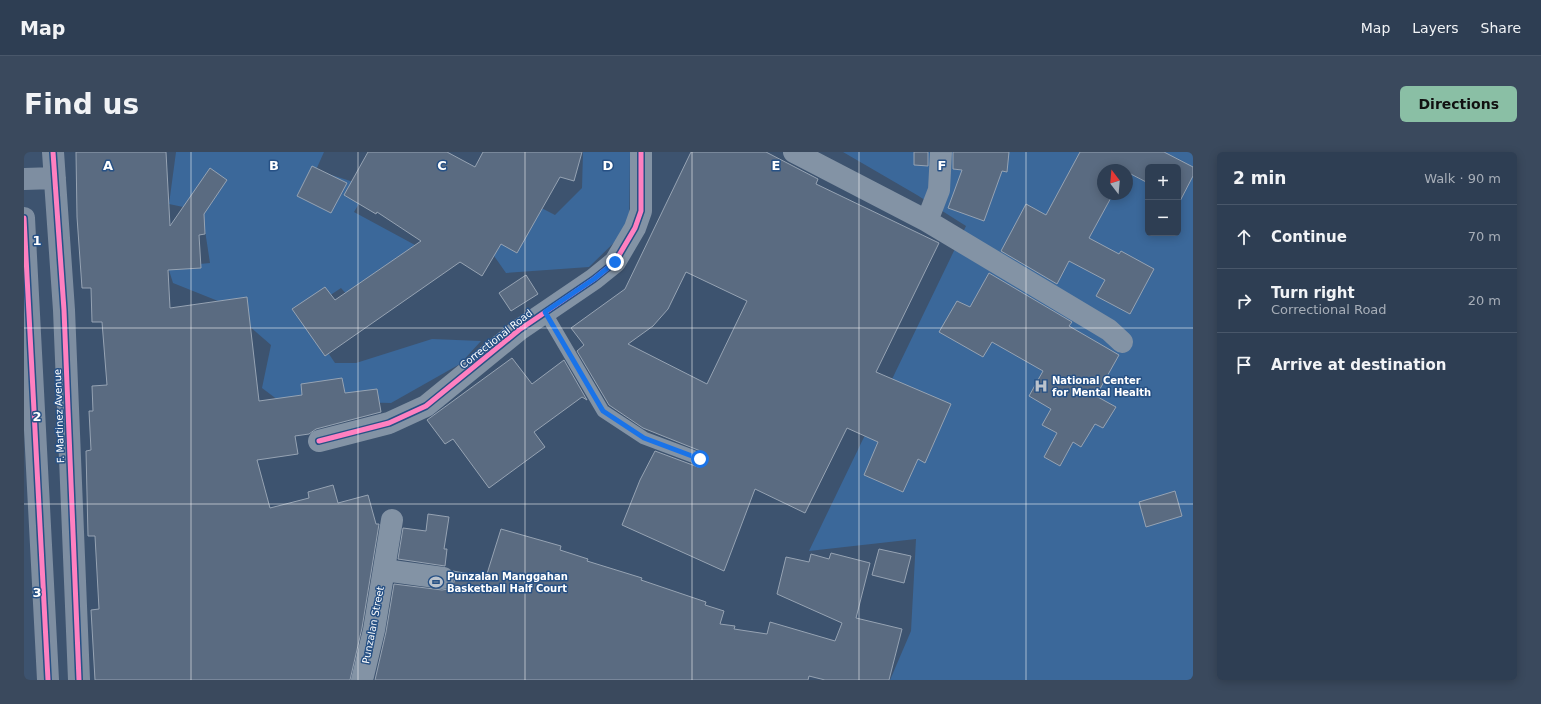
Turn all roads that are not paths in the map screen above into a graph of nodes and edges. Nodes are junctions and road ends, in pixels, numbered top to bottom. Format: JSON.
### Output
{"nodes":[{"id":1,"x":53,"y":152,"type":"edge"},
{"id":2,"x":641,"y":152,"type":"edge"},
{"id":3,"x":794,"y":152,"type":"edge"},
{"id":4,"x":941,"y":152,"type":"edge"},
{"id":5,"x":55,"y":178,"type":"junction"},
{"id":6,"x":24,"y":179,"type":"edge"},
{"id":7,"x":24,"y":218,"type":"edge"},
{"id":8,"x":927,"y":221,"type":"junction"},
{"id":9,"x":545,"y":312,"type":"junction"},
{"id":10,"x":1122,"y":342,"type":"dead end"},
{"id":11,"x":28,"y":367,"type":"edge"},
{"id":12,"x":319,"y":440,"type":"dead end"},
{"id":13,"x":700,"y":459,"type":"dead end"},
{"id":14,"x":392,"y":520,"type":"dead end"},
{"id":15,"x":384,"y":570,"type":"junction"},
{"id":16,"x":442,"y":578,"type":"dead end"},
{"id":17,"x":48,"y":680,"type":"edge"},
{"id":18,"x":79,"y":680,"type":"edge"},
{"id":19,"x":362,"y":680,"type":"edge"}],
"edges":[{"from":1,"to":5,"type":"main road","name":"F. Martinez Avenue"},
{"from":2,"to":9,"type":"street","name":"Correctional Road"},
{"from":3,"to":8,"type":"street"},
{"from":4,"to":8,"type":"street"},
{"from":5,"to":6,"type":"main road"},
{"from":5,"to":18,"type":"main road","name":"F. Martinez Avenue"},
{"from":7,"to":11,"type":"main road"},
{"from":8,"to":10,"type":"street"},
{"from":9,"to":12,"type":"street","name":"Correctional Road"},
{"from":9,"to":13,"type":"lane"},
{"from":11,"to":17,"type":"main road"},
{"from":14,"to":15,"type":"street","name":"Punzalan Street"},
{"from":15,"to":16,"type":"street"},
{"from":15,"to":19,"type":"street","name":"Punzalan Street"}]}
